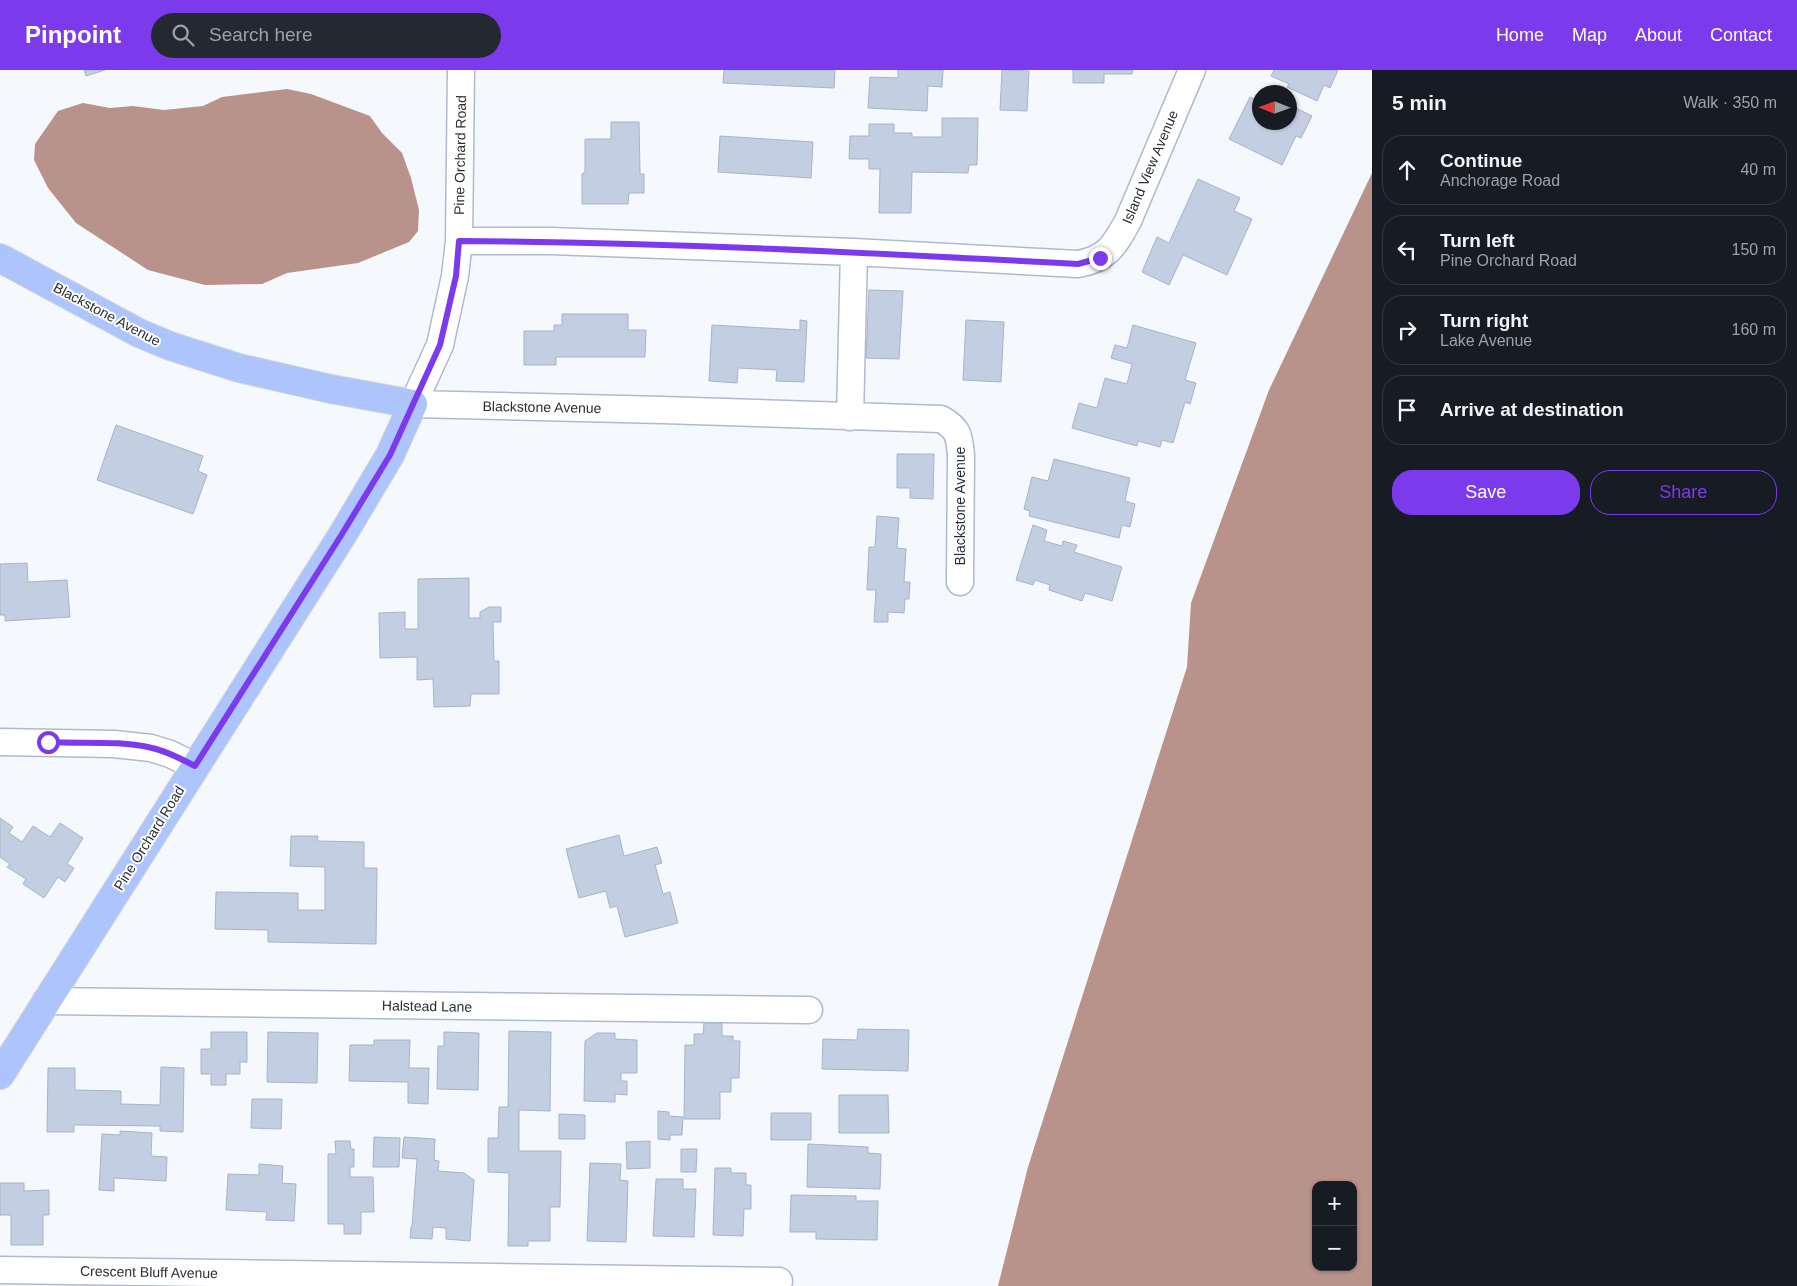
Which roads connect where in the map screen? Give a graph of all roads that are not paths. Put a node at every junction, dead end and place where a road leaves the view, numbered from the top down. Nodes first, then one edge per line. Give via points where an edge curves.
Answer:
1 (461, 70) edge
2 (1192, 70) edge
3 (459, 241) junction
4 (854, 252) junction
5 (0, 258) edge
6 (413, 404) junction
7 (850, 417) junction
8 (960, 582) dead end
9 (0, 742) edge
10 (195, 766) junction
11 (46, 1001) junction
12 (809, 1010) dead end
13 (0, 1075) edge
14 (0, 1270) edge
15 (779, 1281) dead end

1 - 3 street, Pine Orchard Road
2 - 4 street, Island View Avenue via 1128,221 1117,241 1100,258 1078,264
3 - 4 street via 551,241
3 - 6 street, Pine Orchard Road via 456,276 440,345
4 - 7 street
5 - 6 main road, Blackstone Avenue via 170,346 239,368
6 - 7 street, Blackstone Avenue
6 - 10 main road, Pine Orchard Road via 390,455 357,510
7 - 8 street, Blackstone Avenue via 941,419 952,425 959,437 961,455
9 - 10 street via 152,748
10 - 11 main road, Pine Orchard Road
11 - 12 street, Halstead Lane
11 - 13 main road, Pine Orchard Road
14 - 15 street, Crescent Bluff Avenue

